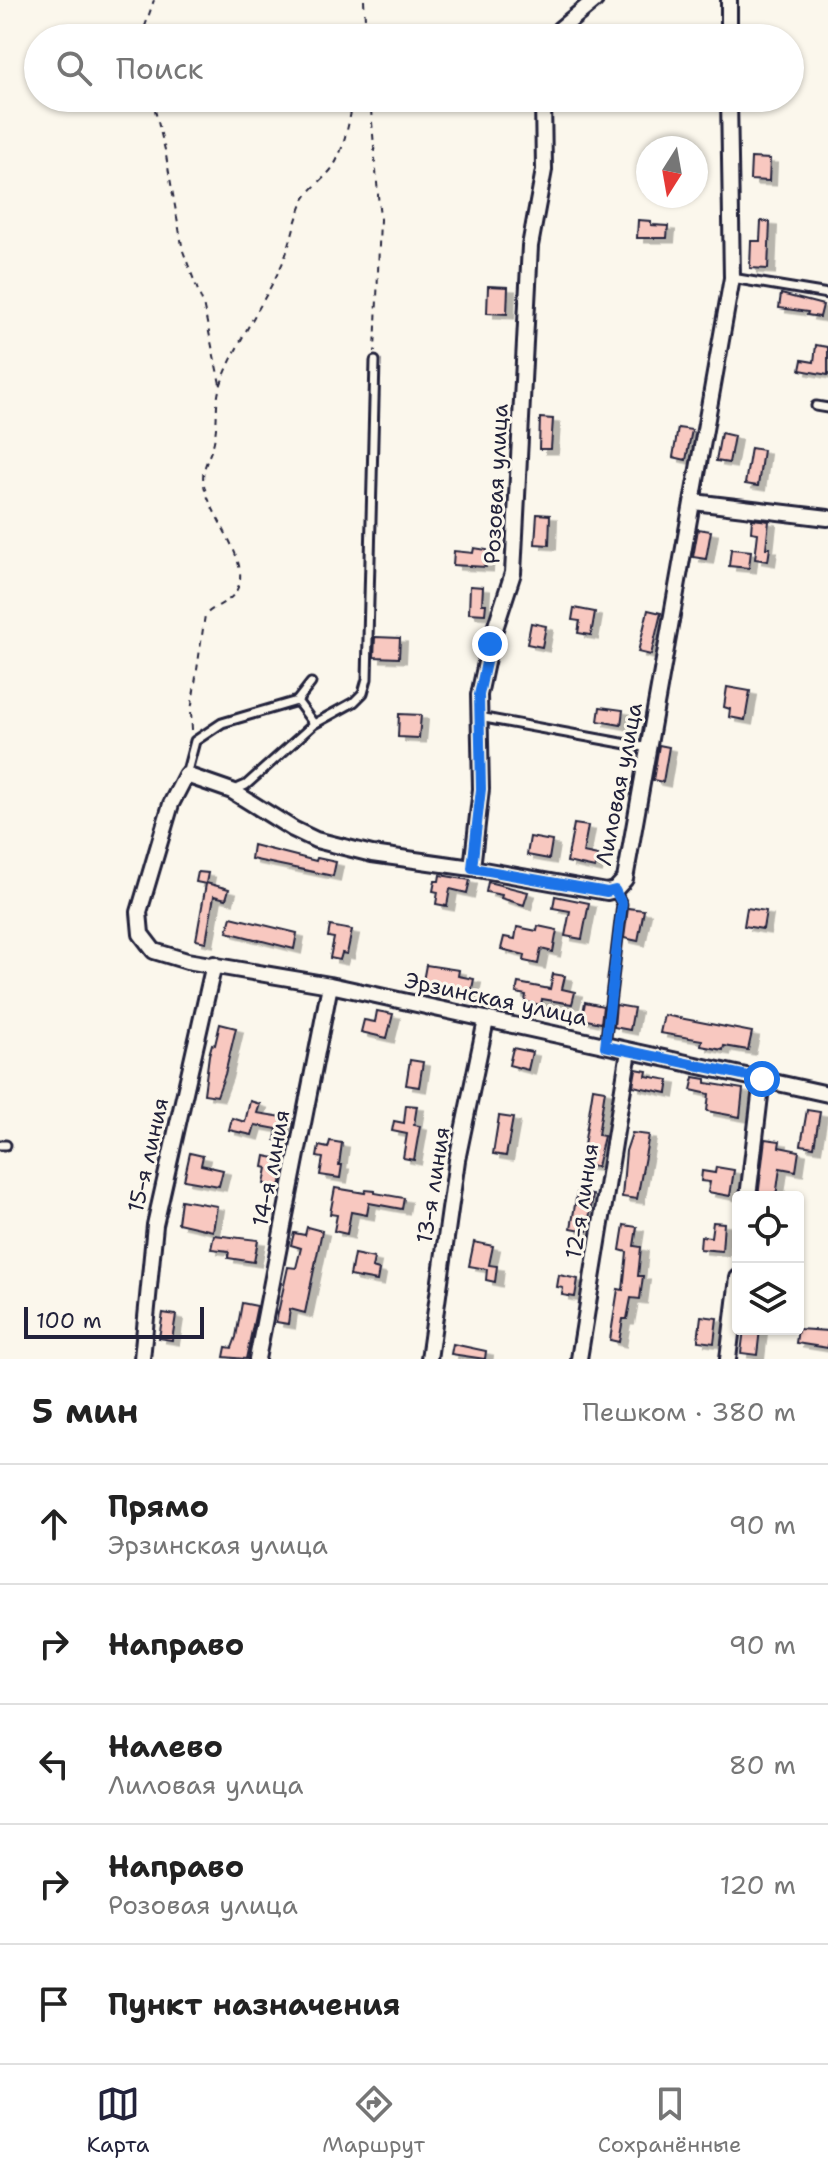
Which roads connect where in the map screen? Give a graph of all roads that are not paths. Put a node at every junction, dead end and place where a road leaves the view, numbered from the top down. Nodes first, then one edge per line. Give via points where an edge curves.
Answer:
1 (595, 0) edge
2 (729, 0) edge
3 (566, 24) edge
4 (729, 24) edge
5 (543, 112) edge
6 (729, 112) edge
7 (732, 278) junction
8 (828, 294) edge
9 (375, 361) road end
10 (816, 406) dead end
11 (828, 408) edge
12 (694, 502) junction
13 (828, 518) edge
14 (311, 683) dead end
15 (297, 701) junction
16 (479, 717) junction
17 (314, 724) junction
18 (649, 748) junction
19 (186, 775) junction
20 (232, 791) junction
21 (472, 868) junction
22 (615, 890) junction
23 (214, 964) junction
24 (330, 985) junction
25 (486, 1020) junction
26 (605, 1046) junction
27 (629, 1051) junction
28 (762, 1079) junction
29 (828, 1094) edge
30 (749, 1191) edge
31 (732, 1327) edge
32 (142, 1359) edge
33 (257, 1359) edge
34 (429, 1359) edge
35 (579, 1359) edge
36 (728, 1359) edge

1 - 3 street
2 - 4 street
5 - 16 street, Розовая улица via 544,170 530,246 513,573 490,644
6 - 7 street, Лиловая улица
7 - 8 lane
7 - 12 street, Лиловая улица
9 - 17 lane via 367,679 354,702
10 - 11 lane
12 - 13 street
12 - 18 street, Лиловая улица
14 - 15 lane
15 - 17 lane
15 - 19 lane via 222,723 195,741
16 - 18 lane
16 - 21 street, Розовая улица via 481,789
17 - 20 lane via 246,785
18 - 22 street, Лиловая улица via 625,879
19 - 20 street, Лиловая улица
19 - 23 street, Эрзинская улица via 171,804 139,912 141,934 154,951
20 - 21 street, Лиловая улица via 316,840
21 - 22 street, Лиловая улица
22 - 26 lane via 622,904
23 - 24 street, Эрзинская улица
23 - 32 street, 15-я линия via 155,1225
24 - 25 street, Эрзинская улица
24 - 33 street, 14-я линия
25 - 26 street, Эрзинская улица
25 - 34 street, 13-я линия via 457,1160
26 - 27 street, Эрзинская улица
27 - 28 street, Эрзинская улица
27 - 35 street, 12-я линия
28 - 29 street, Эрзинская улица
28 - 30 street
31 - 36 street

